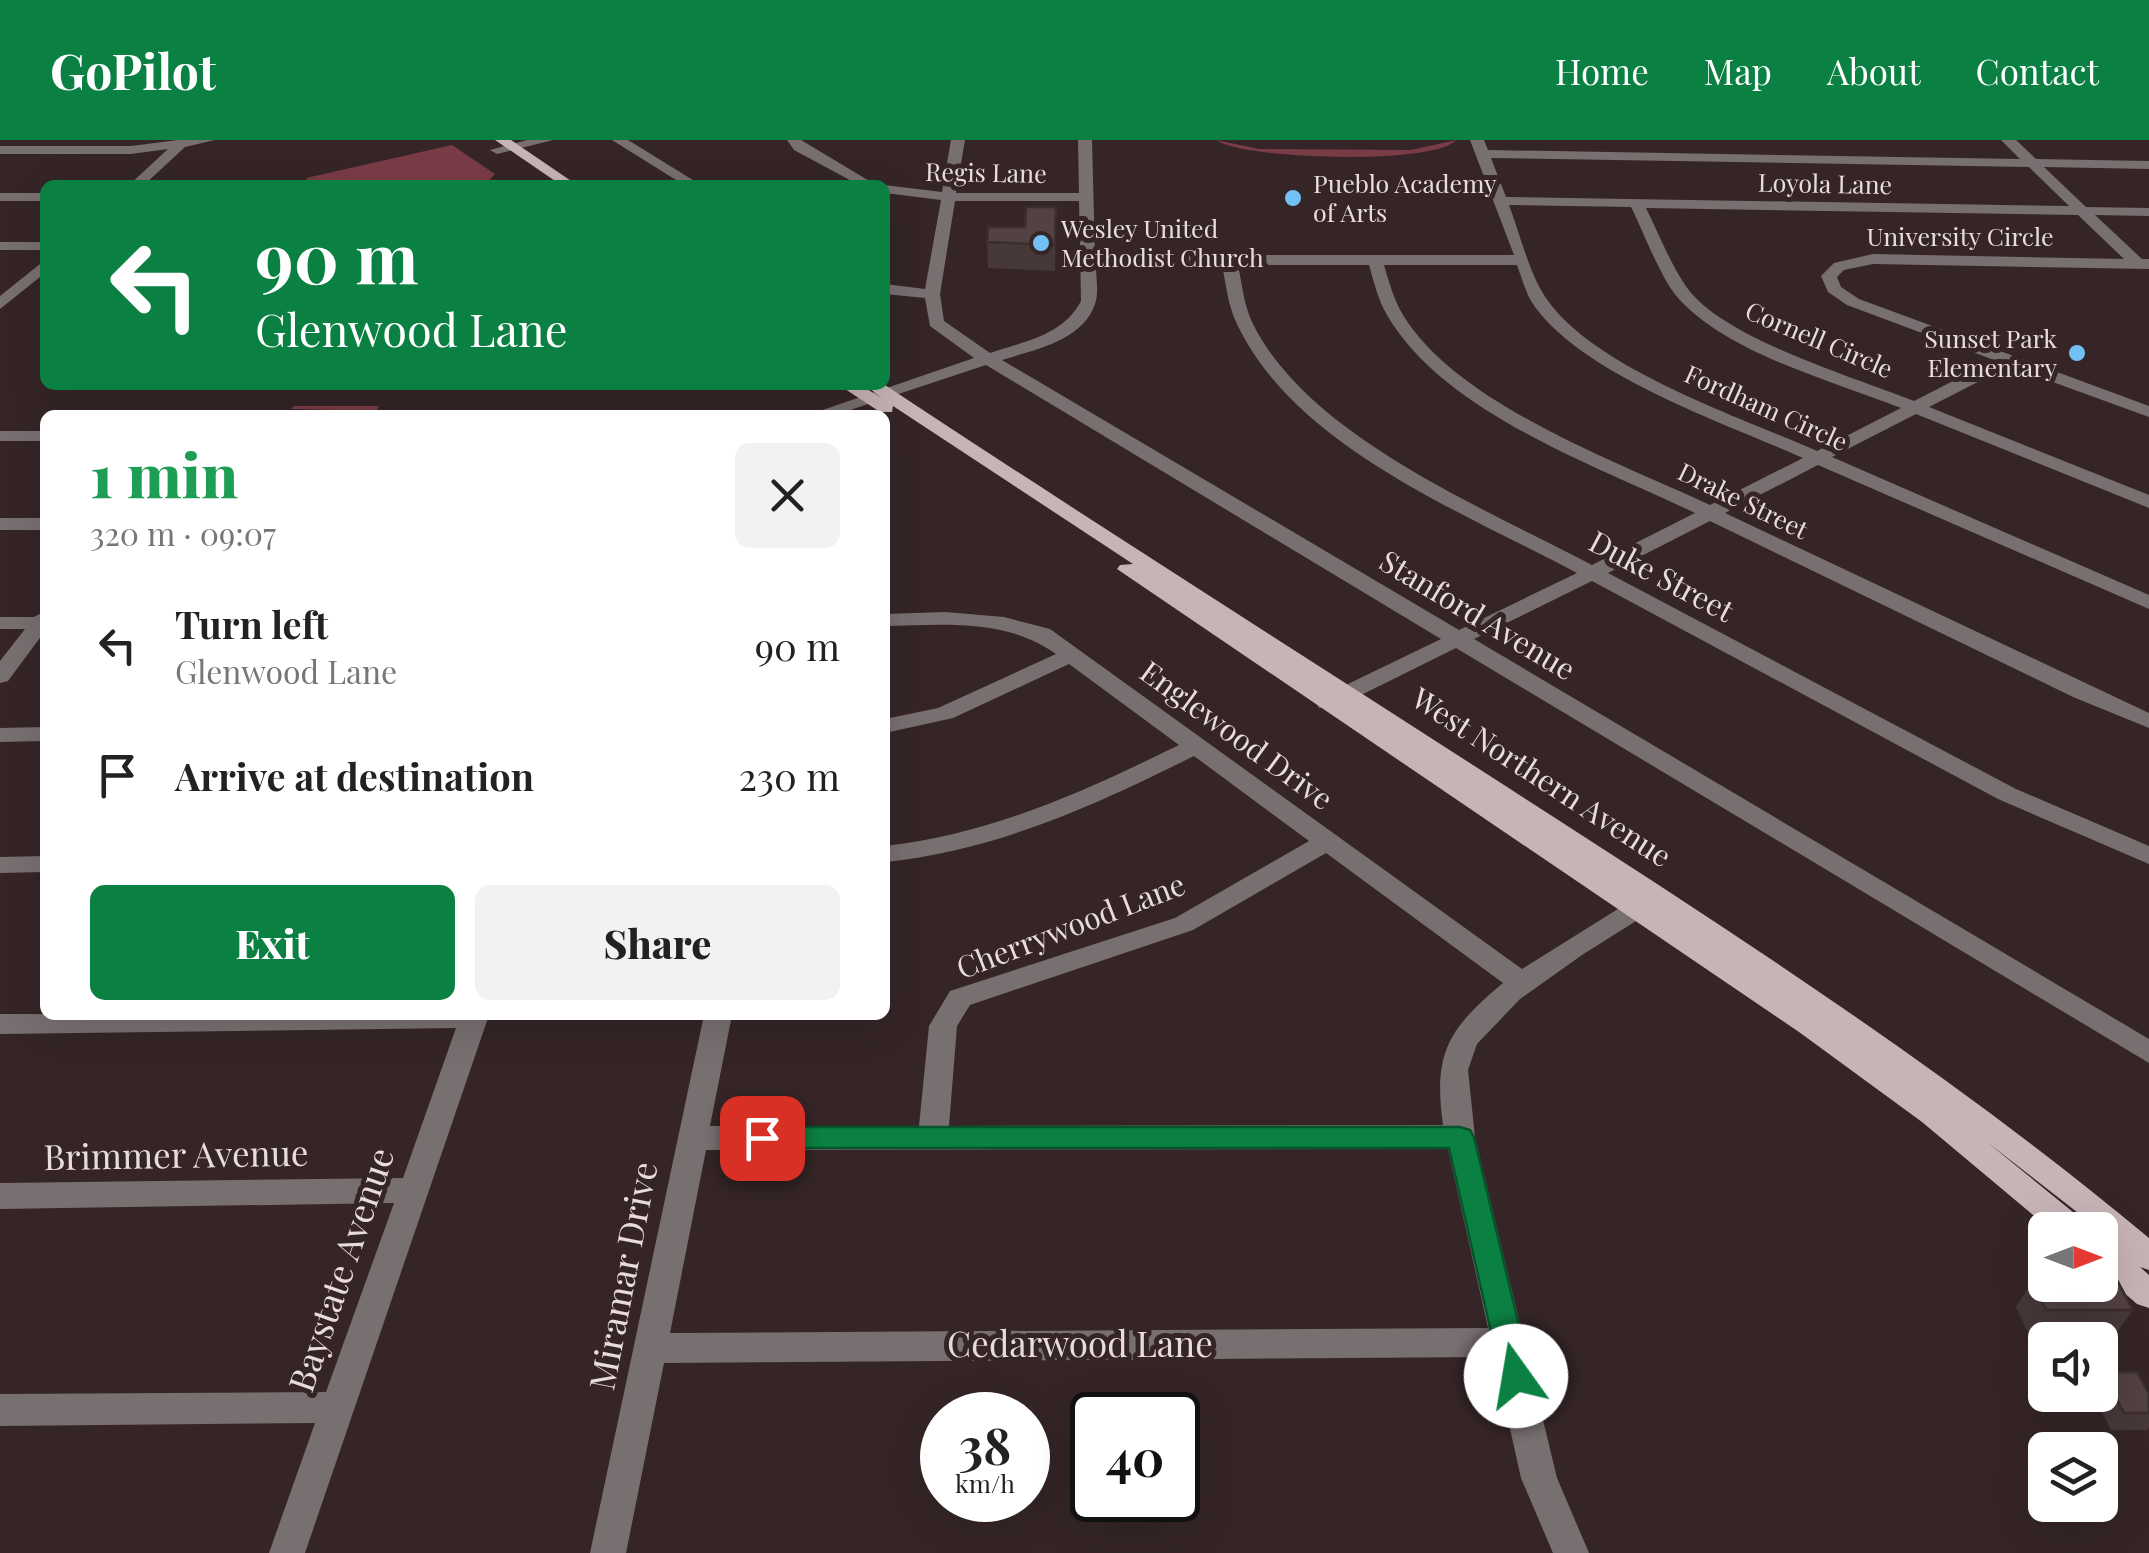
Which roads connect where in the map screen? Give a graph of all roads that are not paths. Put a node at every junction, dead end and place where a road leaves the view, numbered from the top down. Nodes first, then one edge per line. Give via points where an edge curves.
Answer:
1 (208, 140) edge
2 (482, 140) edge
3 (546, 140) edge
4 (618, 140) edge
5 (794, 140) edge
6 (958, 140) edge
7 (1086, 140) edge
8 (2008, 140) edge
9 (180, 145) junction
10 (504, 146) edge
11 (1480, 147) edge
12 (0, 150) edge
13 (2033, 163) junction
14 (2149, 165) edge
15 (142, 180) edge
16 (543, 180) edge
17 (562, 180) edge
18 (686, 180) edge
19 (860, 180) edge
20 (890, 190) edge
21 (0, 197) edge
22 (40, 197) edge
23 (949, 197) junction
24 (1087, 197) junction
25 (1500, 201) junction
26 (1636, 203) junction
27 (2082, 211) junction
28 (2149, 212) edge
29 (0, 246) edge
30 (40, 246) edge
31 (1229, 259) junction
32 (1375, 259) junction
33 (1087, 260) junction
34 (1522, 260) junction
35 (2143, 264) edge
36 (40, 269) edge
37 (890, 289) edge
38 (932, 294) junction
39 (2, 301) edge
40 (988, 359) junction
41 (2008, 360) junction
42 (890, 389) edge
43 (878, 393) edge
44 (1916, 408) junction
45 (831, 410) edge
46 (2149, 412) edge
47 (0, 436) edge
48 (40, 436) edge
49 (1819, 458) junction
50 (2149, 502) edge
51 (1709, 512) junction
52 (0, 524) edge
53 (40, 524) edge
54 (1591, 574) junction
55 (2149, 603) edge
56 (890, 620) edge
57 (40, 621) edge
58 (0, 622) edge
59 (40, 626) edge
60 (1456, 638) junction
61 (1072, 655) junction
62 (0, 676) edge
63 (1337, 698) junction
64 (2149, 721) edge
65 (890, 725) edge
66 (40, 734) edge
67 (0, 735) edge
68 (1195, 746) junction
69 (1326, 842) junction
70 (890, 853) edge
71 (2149, 856) edge
72 (40, 864) edge
73 (0, 865) edge
74 (1647, 902) junction
75 (1522, 983) junction
76 (238, 1020) edge
77 (474, 1020) edge
78 (717, 1020) edge
79 (0, 1024) edge
80 (2149, 1052) edge
81 (933, 1136) junction
82 (1460, 1137) junction
83 (693, 1138) junction
84 (412, 1190) junction
85 (0, 1196) edge
86 (2051, 1212) edge
87 (2149, 1258) edge
88 (2118, 1268) edge
89 (2149, 1294) edge
90 (1508, 1342) junction
91 (651, 1348) junction
92 (336, 1407) junction
93 (0, 1410) edge
94 (288, 1553) edge
95 (608, 1553) edge
96 (1570, 1553) edge

1 - 9 street
2 - 10 main road
3 - 10 street
4 - 18 street
5 - 19 street
6 - 23 street
7 - 24 street
8 - 13 street
9 - 12 street
9 - 15 street
10 - 16 main road
10 - 17 main road
11 - 13 street
11 - 25 street, Fordham Circle
13 - 14 street
13 - 27 street
20 - 23 street, Regis Lane
21 - 22 street
23 - 24 street, Regis Lane
23 - 38 street
24 - 33 street
25 - 26 street, Loyola Lane
25 - 34 street, Fordham Circle
26 - 27 street, Loyola Lane
26 - 44 street, Cornell Circle via 1682,294 1700,310 1749,341
27 - 28 street, Loyola Lane
27 - 35 street
29 - 30 street
31 - 32 street
31 - 33 street
31 - 54 street, Duke Street via 1242,317 1292,388 1383,462
32 - 34 street
32 - 51 street, Drake Street via 1396,317 1466,387 1514,420
33 - 40 street via 1088,302 1081,317 1052,338
34 - 49 street, Fordham Circle via 1549,314 1598,355
35 - 41 street, University Circle via 1873,259 1839,266 1829,276 1834,289 1854,302
36 - 39 street
37 - 38 street
38 - 40 street, Stanford Avenue via 936,324
40 - 42 street
40 - 60 street, Stanford Avenue
41 - 44 street
41 - 46 street, University Circle
43 - 45 street
43 - 63 main road, West Northern Avenue
44 - 49 street
44 - 50 street, Cornell Circle
47 - 48 street
49 - 51 street
49 - 55 street, Fordham Circle
51 - 54 street
51 - 64 street, Drake Street
52 - 53 street
54 - 60 street
54 - 71 street, Duke Street via 2007,794
56 - 61 street, Englewood Drive via 1018,624
57 - 58 street
59 - 62 street
60 - 63 street
60 - 80 street, Stanford Avenue
61 - 65 street via 945,713
61 - 68 street, Englewood Drive
63 - 74 main road, West Northern Avenue
66 - 67 street
68 - 69 street, Englewood Drive
68 - 70 street via 1049,818 982,838
69 - 75 street, Englewood Drive
69 - 81 street, Cherrywood Lane via 1184,924 960,998 943,1026
72 - 73 street
74 - 75 street
74 - 86 main road, West Northern Avenue via 1926,1109
74 - 87 main road, West Northern Avenue via 1942,1091
75 - 82 street via 1488,1010 1456,1058
76 - 79 street
77 - 84 street, Baystate Avenue
78 - 83 street, Miramar Drive
81 - 82 street
81 - 83 street
82 - 90 street
83 - 91 street, Miramar Drive
84 - 85 street, Brimmer Avenue
84 - 92 street, Baystate Avenue
88 - 89 main road
90 - 91 street, Cedarwood Lane
90 - 96 street via 1538,1478
91 - 95 street, Miramar Drive
92 - 93 street
92 - 94 street, Baystate Avenue

